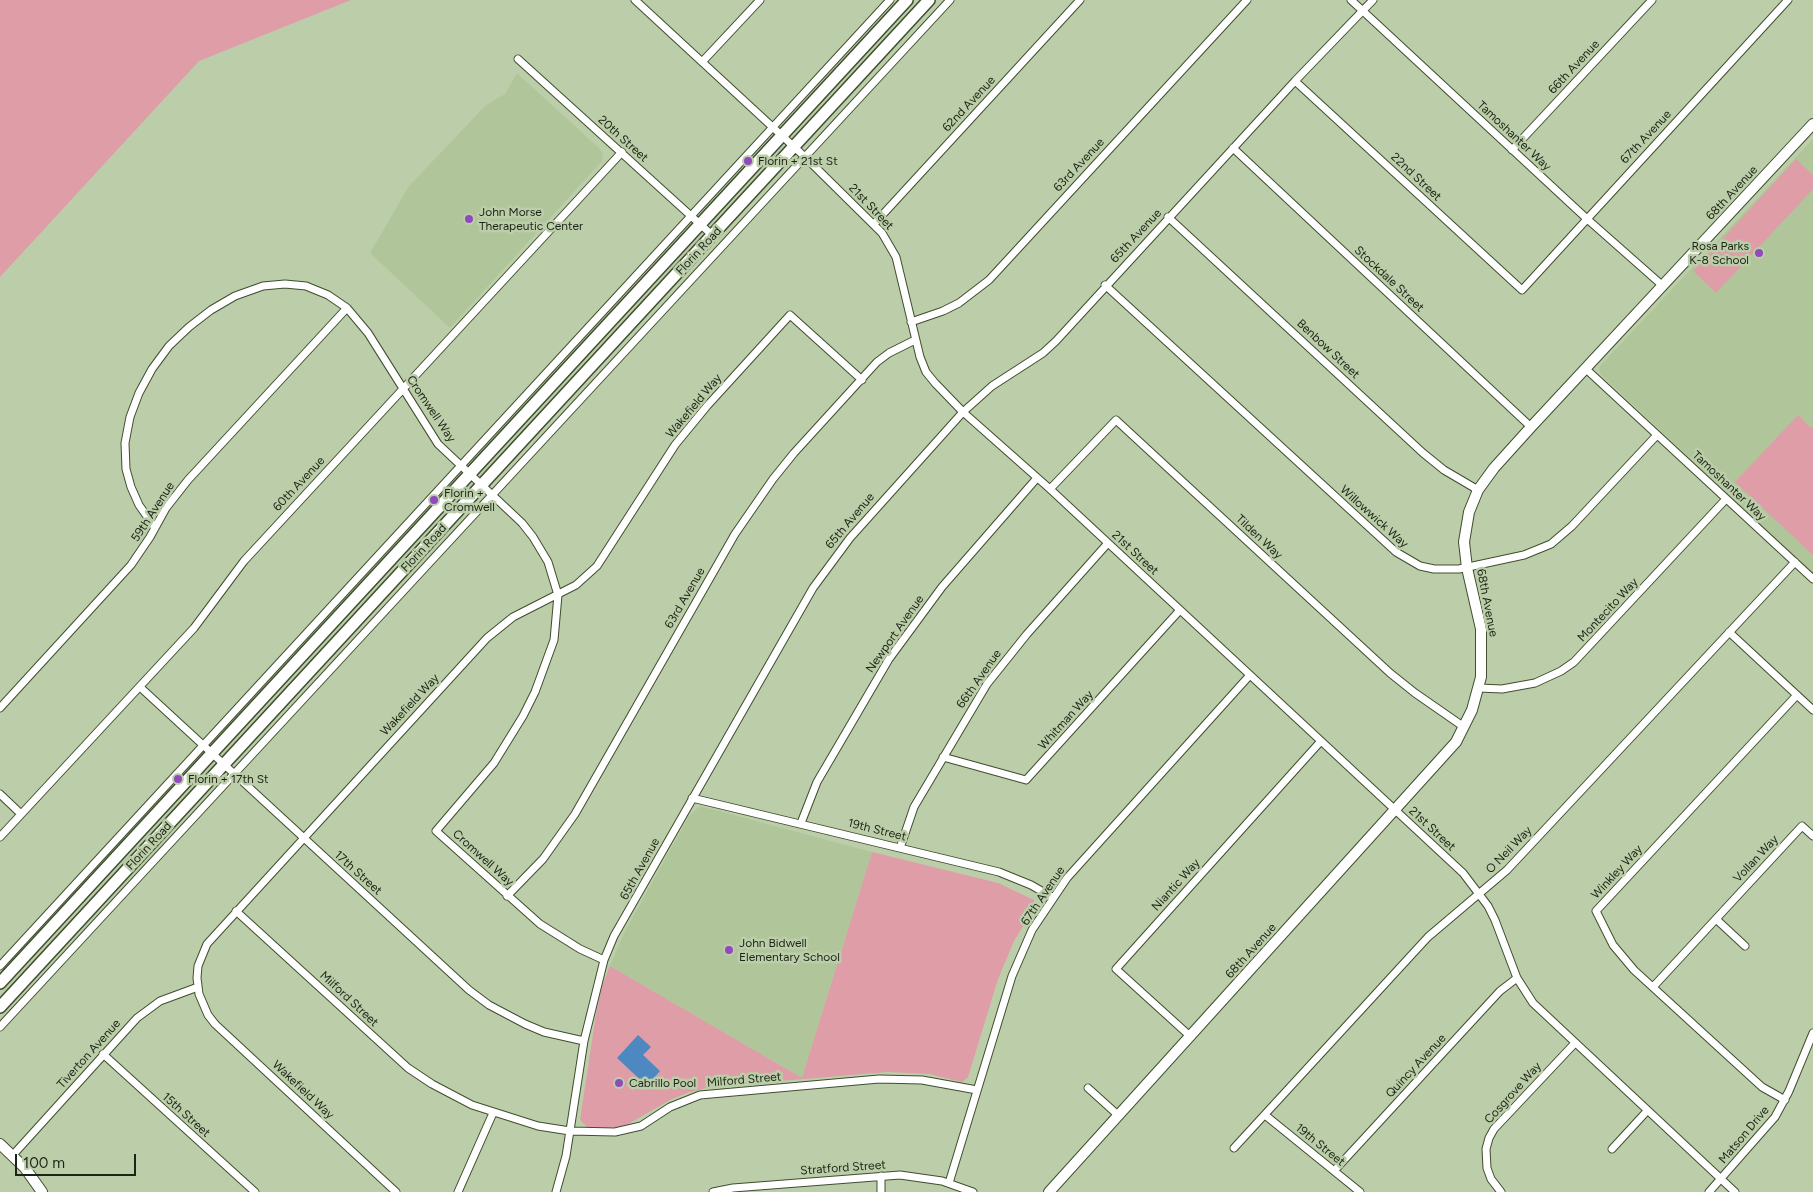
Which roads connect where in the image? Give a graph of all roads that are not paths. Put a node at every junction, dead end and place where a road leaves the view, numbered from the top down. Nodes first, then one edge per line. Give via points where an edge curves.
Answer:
1 (635, 0) edge
2 (760, 0) edge
3 (890, 0) edge
4 (907, 0) edge
5 (929, 0) edge
6 (950, 0) edge
7 (1080, 0) edge
8 (1247, 0) edge
9 (1351, 0) edge
10 (1373, 0) edge
11 (1652, 0) edge
12 (1788, 0) edge
13 (1363, 10) junction
14 (518, 59) dead end
15 (702, 62) junction
16 (1295, 81) junction
17 (1813, 124) edge
18 (773, 127) junction
19 (782, 136) junction
20 (794, 147) junction
21 (1233, 148) junction
22 (1512, 150) junction
23 (622, 152) junction
24 (805, 157) junction
25 (1168, 217) junction
26 (1586, 218) junction
27 (695, 220) junction
28 (874, 224) junction
29 (712, 235) junction
30 (1105, 286) junction
31 (1663, 286) junction
32 (1522, 290) joint
33 (346, 308) junction
34 (912, 322) junction
35 (915, 340) junction
36 (1586, 369) junction
37 (862, 380) junction
38 (403, 388) junction
39 (963, 412) junction
40 (1531, 427) junction
41 (1657, 435) junction
42 (465, 470) junction
43 (1037, 478) junction
44 (482, 486) junction
45 (1050, 489) junction
46 (1478, 490) junction
47 (492, 496) junction
48 (1726, 498) junction
49 (155, 528) junction
50 (1108, 543) junction
51 (1795, 562) junction
52 (1467, 568) junction
53 (1813, 579) edge
54 (558, 595) junction
55 (1180, 610) junction
56 (1729, 632) junction
57 (1250, 675) junction
58 (140, 686) junction
59 (1479, 688) junction
60 (1797, 695) junction
61 (0, 708) edge
62 (1813, 710) edge
63 (1464, 727) junction
64 (1321, 741) junction
65 (207, 748) junction
66 (943, 757) junction
67 (224, 764) junction
68 (235, 774) junction
69 (0, 794) edge
70 (692, 798) junction
71 (1394, 809) junction
72 (21, 814) junction
73 (801, 823) junction
74 (1813, 836) edge
75 (0, 837) edge
76 (303, 838) junction
77 (900, 848) junction
78 (1479, 894) junction
79 (507, 896) junction
80 (1052, 897) junction
81 (236, 911) junction
82 (1716, 919) junction
83 (1745, 946) dead end
84 (604, 960) junction
85 (0, 966) edge
86 (1517, 978) junction
87 (0, 983) edge
88 (198, 987) junction
89 (1653, 987) junction
90 (0, 1007) edge
91 (0, 1027) edge
92 (1813, 1033) edge
93 (1191, 1037) junction
94 (584, 1041) junction
95 (1575, 1043) junction
96 (103, 1054) junction
97 (1088, 1088) dead end
98 (977, 1090) junction
99 (1785, 1100) junction
100 (1647, 1111) junction
101 (492, 1113) junction
102 (1265, 1115) junction
103 (1119, 1116) junction
104 (570, 1131) junction
105 (0, 1144) edge
106 (1234, 1148) dead end
107 (1612, 1149) dead end
108 (12, 1156) junction
109 (1334, 1171) junction
110 (881, 1176) junction
111 (1721, 1179) junction
112 (949, 1183) junction
113 (733, 1190) edge
114 (42, 1192) edge
115 (255, 1192) edge
116 (396, 1192) edge
117 (458, 1192) edge
118 (556, 1192) edge
119 (714, 1192) edge
120 (881, 1192) edge
121 (973, 1192) edge
122 (1051, 1192) edge
123 (1360, 1192) edge
124 (1501, 1192) edge
125 (1709, 1192) edge
126 (1735, 1192) edge

1 - 15 street, 21st Street
2 - 15 street
3 - 18 street, Florin Road
4 - 19 main road, Florin Road
5 - 20 main road, Florin Road
6 - 24 street, Florin Road
7 - 28 street, 62nd Avenue
8 - 34 street, 63rd Avenue via 988,280 959,302
9 - 13 street, Tamoshanter Way
10 - 13 street, 65th Avenue
11 - 22 street, 66th Avenue
12 - 26 street, 67th Avenue
13 - 16 street, 65th Avenue
13 - 22 street, Tamoshanter Way
14 - 23 street, 20th Street
15 - 18 street, 21st Street
16 - 21 street, 65th Avenue
16 - 32 street, 22nd Street
17 - 31 street, 68th Avenue
18 - 19 street, 21st Street
18 - 27 street, Florin Road
19 - 20 street, 21st Street
19 - 27 main road, Florin Road
20 - 24 street, 21st Street
20 - 29 main road, Florin Road
21 - 25 street, 65th Avenue
21 - 40 street, Stockdale Street
22 - 26 street, Tamoshanter Way
23 - 27 street, 20th Street
23 - 38 street, 60th Avenue
24 - 28 street, 21st Street
24 - 47 street, Florin Road
25 - 30 street, 65th Avenue
25 - 46 street, Benbow Street via 1423,453
26 - 31 street, Tamoshanter Way
26 - 32 street, 67th Avenue
27 - 29 street, 20th Street
27 - 42 main road, Florin Road
28 - 34 street, 21st Street via 896,257
29 - 44 main road, Florin Road
30 - 39 street, 65th Avenue via 1043,353 992,386
30 - 52 street, Willowwick Way via 1396,552 1420,566
31 - 36 street, 68th Avenue
33 - 38 street, Cromwell Way via 368,333
33 - 49 street, 59th Avenue via 183,486
33 - 49 street, Cromwell Way via 328,295 306,286 263,286 235,296 211,310 169,346 139,393 125,443 126,469 131,487 141,510
34 - 35 street, 21st Street
35 - 37 street, 63rd Avenue via 889,353
35 - 39 street, 21st Street via 926,372
36 - 40 street, 68th Avenue
36 - 41 street, Tamoshanter Way
37 - 54 street, Wakefield Way via 790,315 675,445 597,566 576,585
37 - 79 street, 63rd Avenue via 794,453 753,506 575,814 543,859
38 - 42 street, Cromwell Way via 438,444
38 - 58 street, 60th Avenue via 244,561 194,628
39 - 43 street, 21st Street
39 - 70 street, 65th Avenue via 830,562 793,620
40 - 46 street, 68th Avenue
41 - 48 street, Tamoshanter Way
41 - 52 street, Willowwick Way via 1572,526 1551,544 1524,556
42 - 44 street, Cromwell Way
42 - 65 main road, Florin Road
43 - 45 street, 21st Street
43 - 73 street, Newport Avenue via 942,587 889,659 817,782
44 - 47 street, Cromwell Way
44 - 67 main road, Florin Road
45 - 50 street, 21st Street
45 - 63 street, Tilden Way via 1116,420 1390,673
46 - 52 street, 68th Avenue via 1465,527
47 - 54 street, Cromwell Way via 533,537 548,562
47 - 68 street, Florin Road
48 - 51 street, Tamoshanter Way
48 - 59 street, Montecito Way via 1574,662 1534,684 1502,689
49 - 61 street, 59th Avenue via 131,565
50 - 55 street, 21st Street
50 - 66 street, 66th Avenue via 1010,655 972,707
51 - 53 street, Tamoshanter Way
51 - 56 street, O Neil Way
52 - 59 street, 68th Avenue via 1482,644
54 - 76 street, Wakefield Way via 513,617 487,638
54 - 79 street, Cromwell Way via 554,640 523,716 494,763 436,831
55 - 57 street, 21st Street
55 - 66 street, Whitman Way via 1026,780
56 - 60 street
56 - 78 street, O Neil Way via 1507,870
57 - 64 street, 21st Street
57 - 80 street, 67th Avenue
58 - 65 street, 17th Street
58 - 72 street, 60th Avenue
59 - 63 street, 68th Avenue
60 - 62 street
60 - 89 street, Winkley Way via 1596,911 1613,945
63 - 71 street, 68th Avenue via 1445,757
64 - 71 street, 21st Street
64 - 93 street, Niantic Way via 1116,969
65 - 67 street, 17th Street
65 - 85 street, Florin Road
65 - 87 main road, Florin Road
66 - 77 street, 66th Avenue via 914,808
67 - 68 street, 17th Street
67 - 90 main road, Florin Road
68 - 76 street, 17th Street
68 - 91 street, Florin Road
69 - 72 street
70 - 73 street, 19th Street
70 - 84 street, 65th Avenue via 614,936
71 - 78 street, 21st Street via 1463,873
71 - 93 street, 68th Avenue
72 - 75 street, 60th Avenue
73 - 77 street, 19th Street
74 - 82 street, Vollan Way via 1802,826
76 - 81 street, Wakefield Way
76 - 94 street, 17th Street via 489,1005 538,1029
77 - 80 street, 19th Street via 999,872
78 - 86 street, 21st Street via 1495,920
78 - 102 street, O Neil Way via 1428,937
79 - 84 street, Cromwell Way via 540,924
80 - 98 street, 67th Avenue via 1032,930 1012,976
81 - 88 street, Wakefield Way via 206,944 198,966
81 - 101 street, Milford Street via 408,1068 452,1095
82 - 83 street
82 - 89 street, Vollan Way
84 - 94 street, 65th Avenue
86 - 95 street, 21st Street via 1534,1003
86 - 109 street, Quincy Avenue via 1500,991
88 - 96 street, Tiverton Avenue via 148,1009
88 - 116 street, Wakefield Way via 203,1005 215,1024
89 - 99 street, Winkley Way via 1762,1087
92 - 99 street, Matson Drive
93 - 103 street, 68th Avenue
94 - 104 street, 65th Avenue
95 - 100 street, 21st Street
95 - 124 street, Cosgrove Way via 1489,1138 1487,1168
96 - 108 street, Tiverton Avenue
96 - 115 street, 15th Street
97 - 103 street
98 - 104 street, Milford Street via 922,1080 879,1079 714,1093 685,1100 641,1126 628,1130 600,1133
98 - 112 street, 67th Avenue
99 - 111 street, Matson Drive via 1765,1131
100 - 107 street
100 - 111 street, 21st Street
101 - 104 street, Milford Street
101 - 117 street
102 - 106 street, O Neil Way
102 - 109 street, 19th Street
103 - 122 street, 68th Avenue
104 - 118 street, 65th Avenue
105 - 108 street
108 - 114 street
109 - 123 street, 19th Street
110 - 112 street, Stratford Street via 923,1177
110 - 113 street, Stratford Street
110 - 120 street
111 - 125 street, Matson Drive
111 - 126 street, 21st Street
112 - 121 street, Stratford Street
113 - 119 street, Stratford Street

